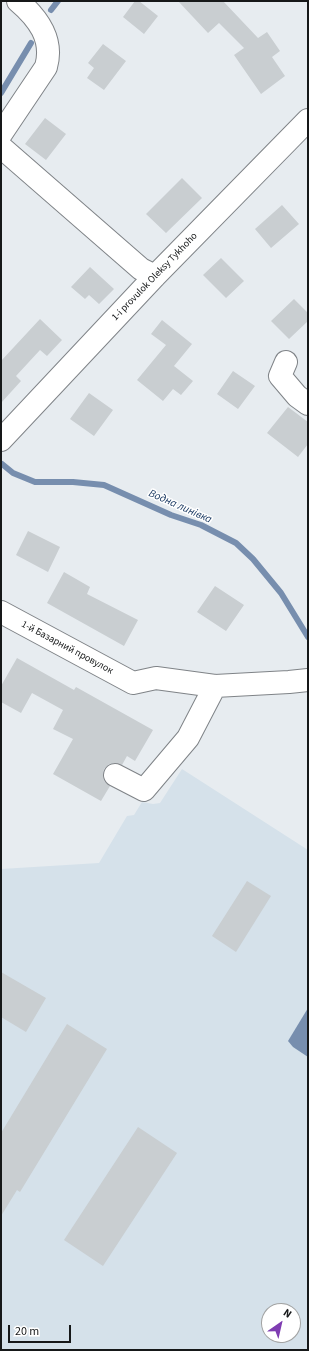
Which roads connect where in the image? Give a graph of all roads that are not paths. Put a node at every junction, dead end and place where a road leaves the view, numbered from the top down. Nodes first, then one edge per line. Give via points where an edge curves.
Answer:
1 (18, 1) edge
2 (308, 120) edge
3 (1, 134) edge
4 (1, 147) edge
5 (155, 276) junction
6 (286, 362) dead end
7 (308, 404) edge
8 (2, 439) edge
9 (1, 612) edge
10 (308, 680) edge
11 (215, 686) junction
12 (115, 775) dead end

1 - 3 street via 41,25 46,36 49,57 46,67
2 - 5 street, 1-i provulok Oleksy Tykhoho
4 - 5 street via 141,269
5 - 8 street, 1-i provulok Oleksy Tykhoho
6 - 7 street via 280,376 297,396
9 - 11 street, 1-й Базарний провулок via 134,683 156,678
10 - 11 street
11 - 12 street via 188,738 144,790

